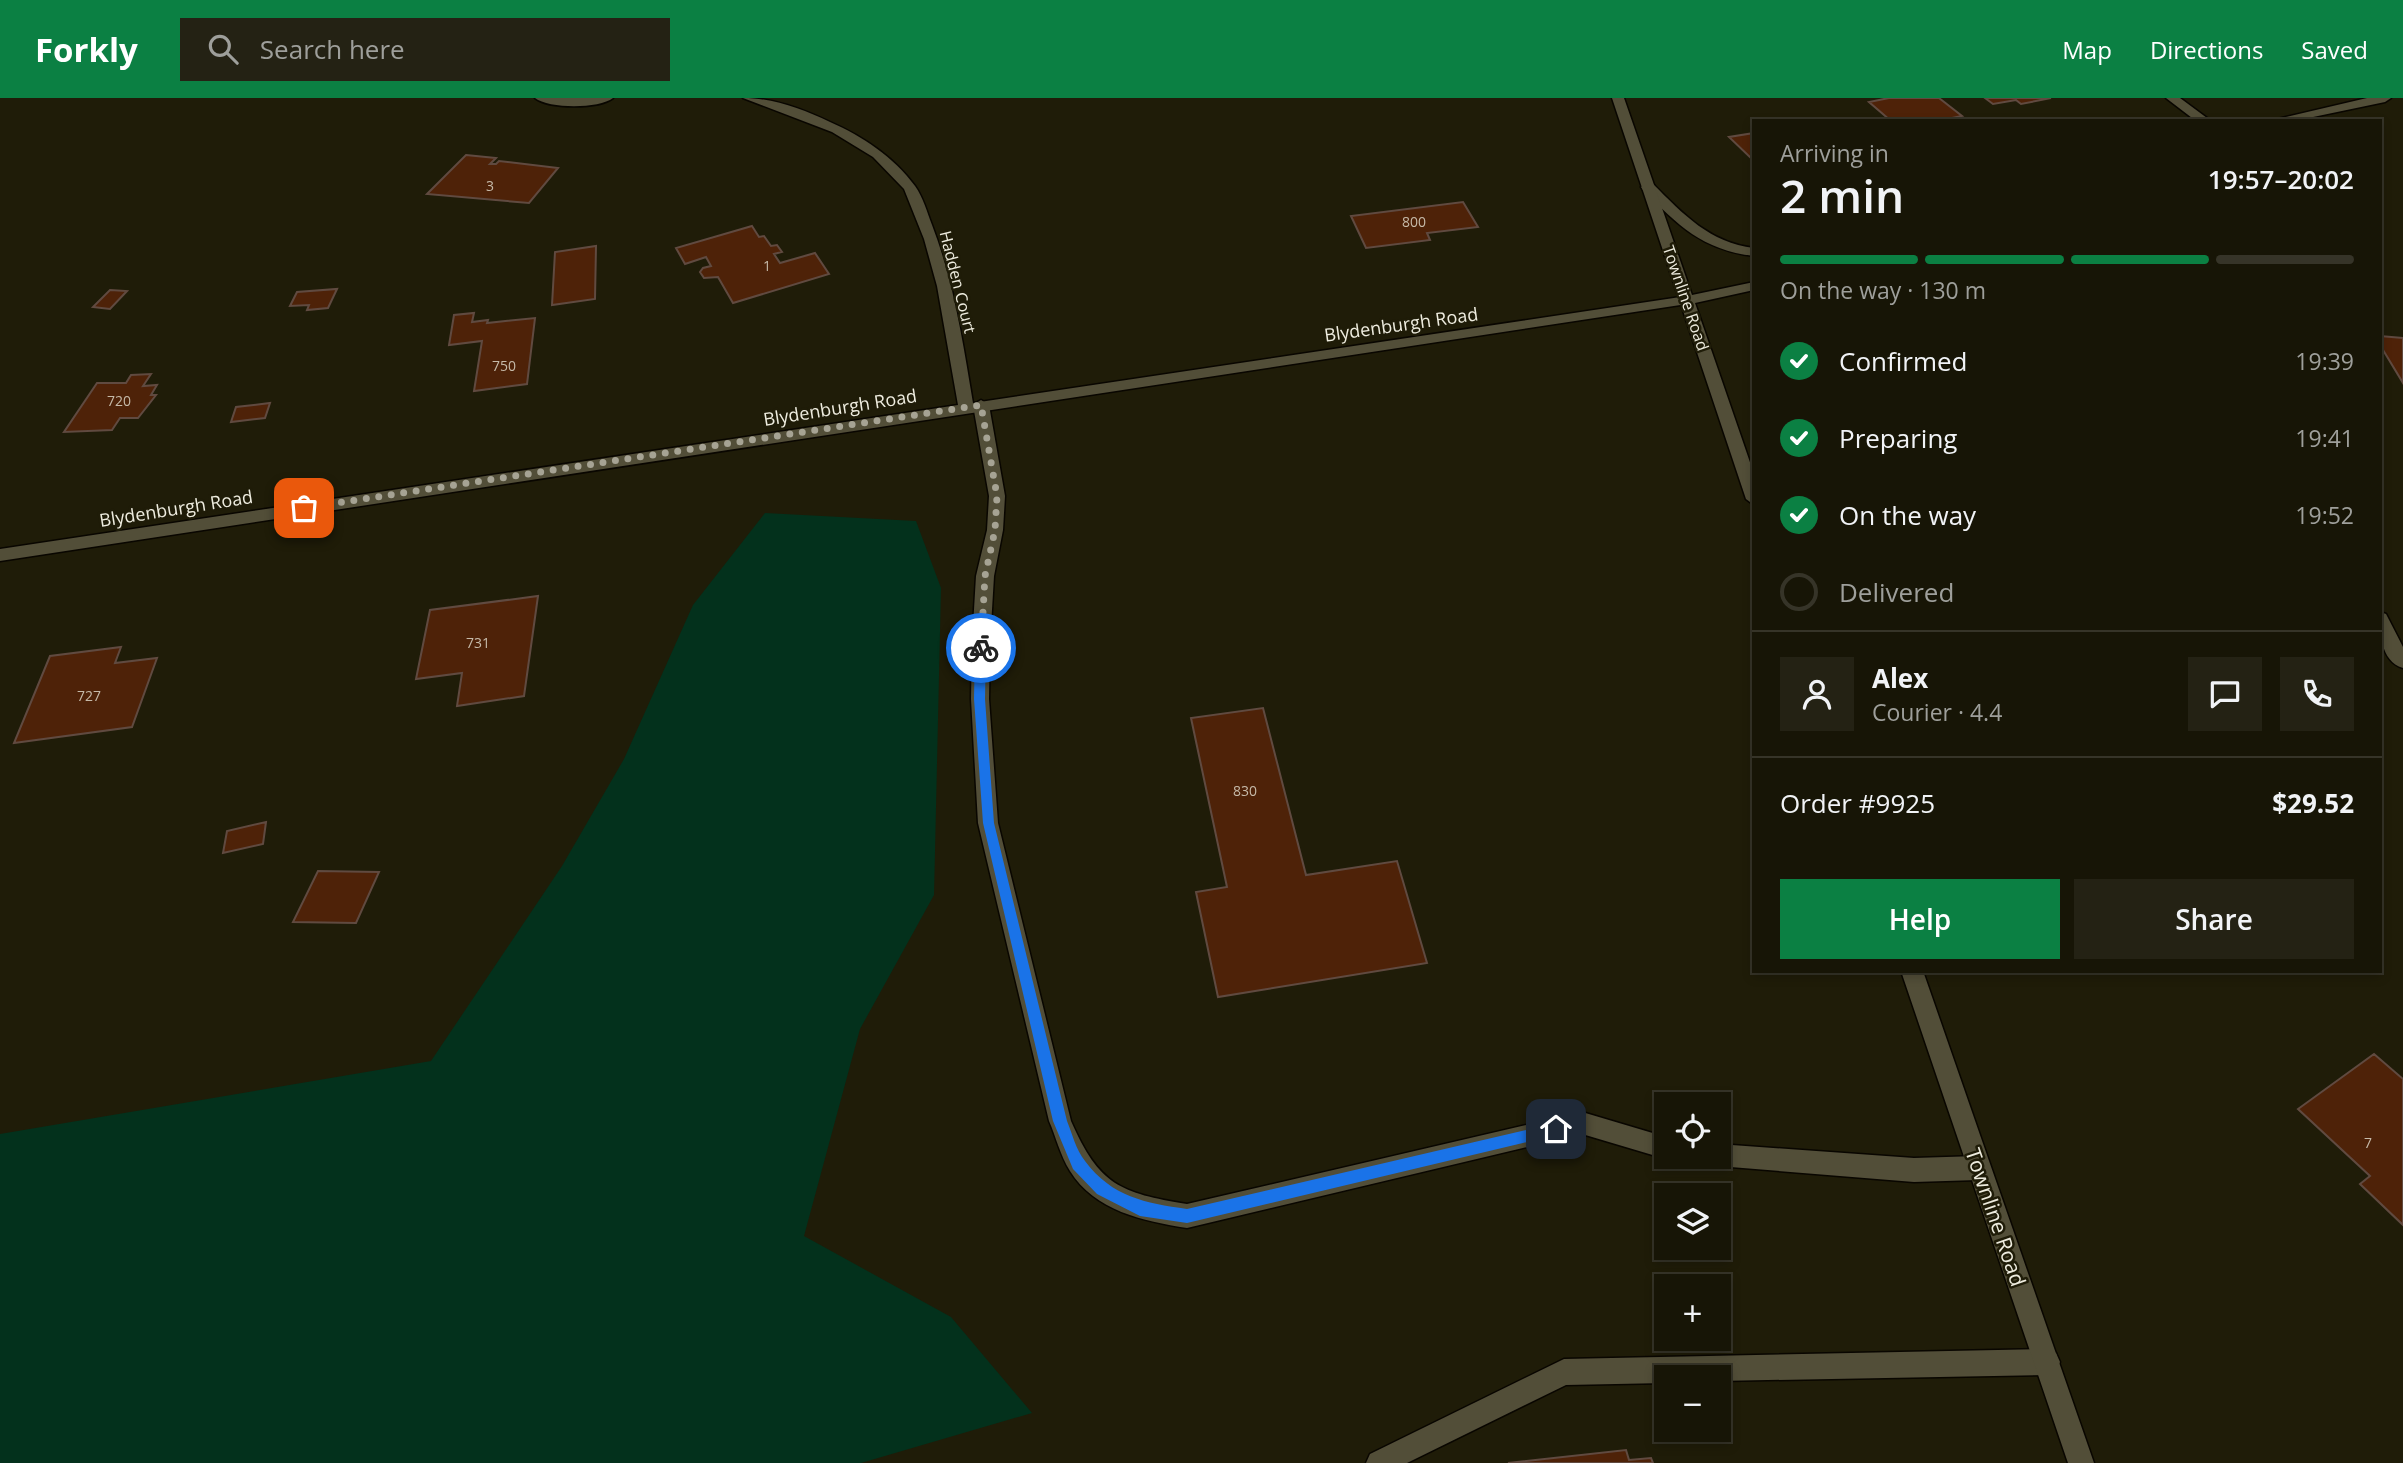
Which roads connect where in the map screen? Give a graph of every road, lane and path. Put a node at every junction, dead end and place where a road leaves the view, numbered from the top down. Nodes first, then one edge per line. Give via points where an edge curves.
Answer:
1 (541, 98) edge
2 (607, 98) edge
3 (749, 98) edge
4 (1618, 98) edge
5 (2172, 98) edge
6 (2385, 98) edge
7 (2202, 119) edge
8 (2284, 119) edge
9 (1648, 187) junction
10 (1752, 252) edge
11 (1752, 286) edge
12 (1687, 300) junction
13 (974, 406) junction
14 (1752, 493) edge
15 (0, 555) edge
16 (2382, 625) edge
17 (2403, 661) edge
18 (1913, 973) edge
19 (1654, 1144) edge
20 (1731, 1156) edge
21 (1978, 1168) junction
22 (2047, 1362) junction
23 (1379, 1463) edge
24 (2081, 1463) edge

1 - 2 street via 577,103
3 - 13 street, Hadden Court via 822,122 870,149 910,188 932,242
4 - 9 street, Townline Road
5 - 7 street
6 - 8 street
9 - 10 street via 1698,236
9 - 12 street, Townline Road
11 - 12 street
12 - 13 street, Blydenburgh Road
12 - 14 street, Townline Road
13 - 15 street, Blydenburgh Road
13 - 19 street, Hadden Court via 997,496 985,576 979,699 988,823 1060,1121 1078,1164 1102,1189 1140,1209 1187,1216 1582,1123
16 - 17 street
18 - 21 street, Townline Road
20 - 21 street via 1914,1170
21 - 22 street, Townline Road
22 - 23 street via 1564,1372
22 - 24 street, Townline Road

